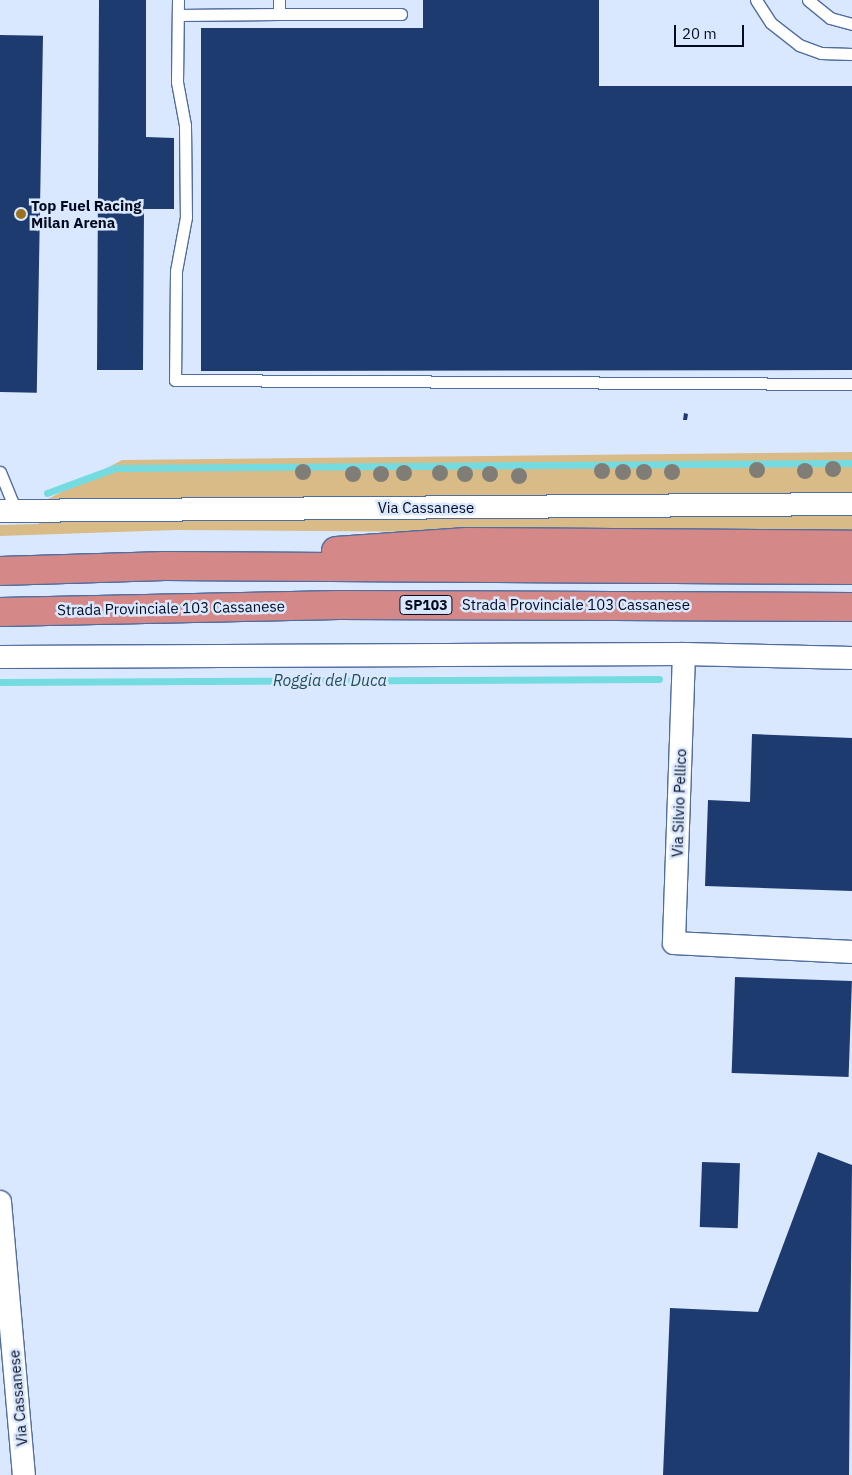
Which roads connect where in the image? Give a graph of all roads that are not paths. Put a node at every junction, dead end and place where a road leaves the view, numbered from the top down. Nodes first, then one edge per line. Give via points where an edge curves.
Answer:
1 (178, 0) edge
2 (279, 0) edge
3 (756, 0) edge
4 (808, 0) edge
5 (279, 14) junction
6 (400, 14) dead end
7 (178, 15) junction
8 (852, 24) edge
9 (852, 54) edge
10 (852, 384) edge
11 (0, 472) edge
12 (852, 504) edge
13 (8, 511) edge
14 (852, 546) edge
15 (165, 566) junction
16 (852, 570) edge
17 (0, 571) edge
18 (776, 606) junction
19 (852, 607) edge
20 (0, 612) edge
21 (852, 612) edge
22 (684, 654) junction
23 (0, 657) edge
24 (852, 658) edge
25 (852, 952) edge
26 (0, 1202) edge
27 (24, 1475) edge

1 - 7 lane
2 - 5 lane
3 - 9 lane via 775,27 799,45 821,53
4 - 8 lane via 835,21
5 - 6 lane
5 - 7 lane
7 - 10 lane via 177,82 186,125 186,217 176,270 175,380
11 - 13 lane
12 - 13 street, Via Cassanese
14 - 15 highway via 467,542
15 - 16 highway
15 - 17 highway
18 - 19 highway, Strada Provinciale 103 Cassanese / SP103
18 - 20 highway, Strada Provinciale 103 Cassanese / SP103 via 339,605
18 - 21 highway, SP103
22 - 23 street
22 - 24 street
22 - 25 street, Via Silvio Pellico via 674,943
26 - 27 street, Via Cassanese

